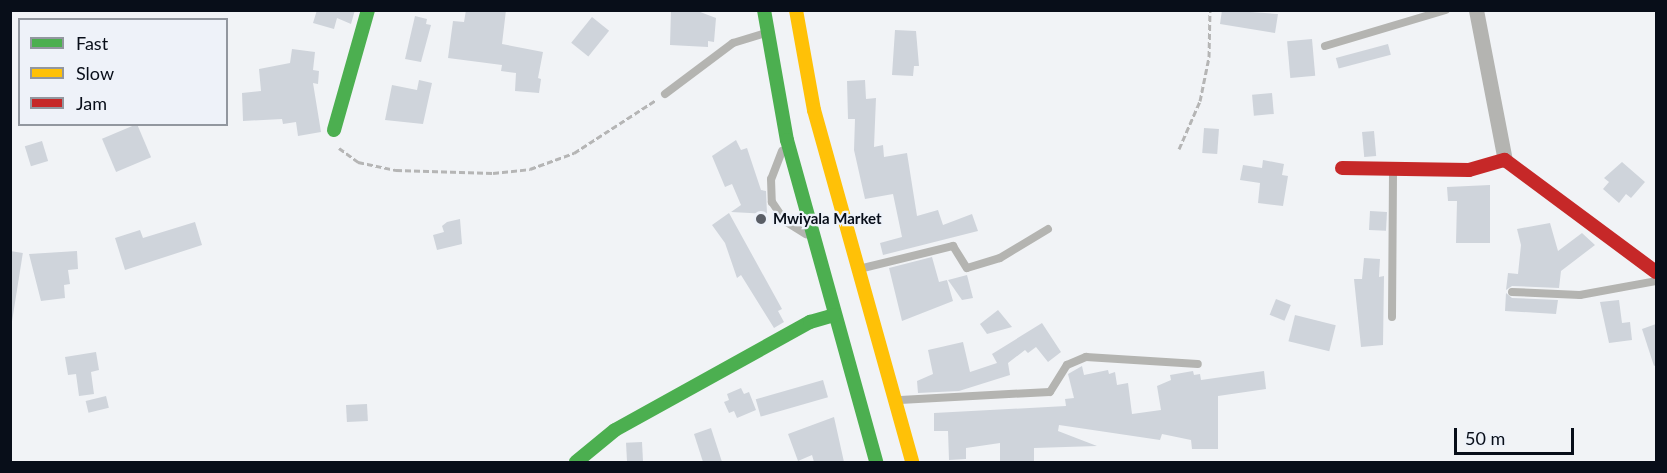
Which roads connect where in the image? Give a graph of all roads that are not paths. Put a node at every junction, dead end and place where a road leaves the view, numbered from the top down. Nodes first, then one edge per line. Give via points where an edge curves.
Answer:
1 (368, 10) edge
2 (764, 10) edge
3 (796, 10) edge
4 (1446, 10) edge
5 (1476, 10) edge
6 (767, 33) junction
7 (1325, 46) dead end
8 (665, 94) road end
9 (334, 130) road end
10 (787, 140) junction
11 (1505, 160) junction
12 (1342, 168) dead end
13 (1393, 168) junction
14 (1048, 229) dead end
15 (813, 238) junction
16 (856, 270) junction
17 (1656, 272) edge
18 (1656, 281) edge
19 (1512, 292) dead end
20 (834, 315) junction
21 (1392, 316) dead end
22 (1198, 364) dead end
23 (893, 401) junction
24 (576, 462) edge
25 (876, 462) edge
26 (912, 462) edge

1 - 9 main road
2 - 6 main road
3 - 16 main road via 814,110
4 - 7 lane
5 - 11 street
6 - 8 lane via 733,43
6 - 10 main road
10 - 15 main road
10 - 15 lane via 771,179 772,202 785,221
11 - 13 main road via 1469,170
11 - 17 main road
12 - 13 main road
13 - 21 lane
14 - 16 lane via 1000,258 967,268 953,246
15 - 20 main road
16 - 23 main road
18 - 19 lane via 1580,295
20 - 24 main road via 810,322 615,430
20 - 25 main road
22 - 23 lane via 1086,357 1066,365 1050,392
23 - 26 main road

